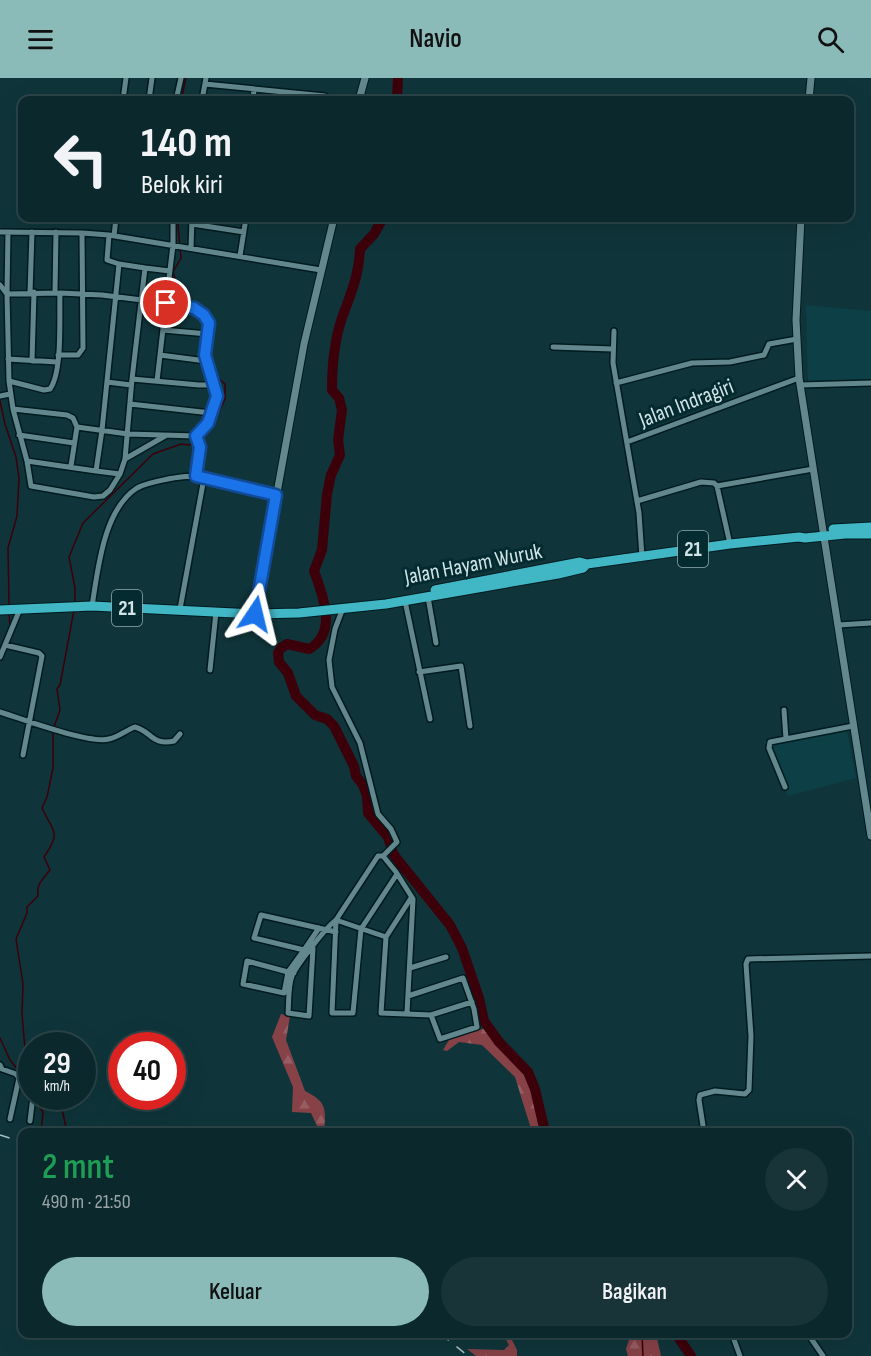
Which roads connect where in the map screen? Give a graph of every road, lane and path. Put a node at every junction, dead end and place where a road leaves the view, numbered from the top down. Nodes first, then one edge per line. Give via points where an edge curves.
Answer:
1 (126, 78) edge
2 (152, 78) edge
3 (181, 78) edge
4 (365, 78) edge
5 (811, 78) edge
6 (206, 81) edge
7 (254, 88) junction
8 (124, 96) edge
9 (150, 96) edge
10 (177, 96) edge
11 (203, 96) edge
12 (253, 96) edge
13 (325, 96) edge
14 (360, 96) edge
15 (809, 96) edge
16 (115, 222) edge
17 (173, 222) edge
18 (192, 222) edge
19 (197, 222) edge
20 (245, 222) edge
21 (333, 222) edge
22 (801, 222) edge
23 (0, 232) edge
24 (8, 232) junction
25 (32, 232) junction
26 (56, 232) junction
27 (82, 232) junction
28 (244, 232) junction
29 (112, 235) junction
30 (174, 245) junction
31 (190, 248) junction
32 (240, 256) junction
33 (119, 264) junction
34 (145, 268) junction
35 (321, 270) junction
36 (170, 271) junction
37 (0, 285) edge
38 (32, 293) junction
39 (57, 293) junction
40 (82, 293) junction
41 (7, 294) junction
42 (115, 296) junction
43 (141, 300) junction
44 (166, 303) junction
45 (163, 330) junction
46 (614, 331) dead end
47 (208, 334) junction
48 (797, 339) junction
49 (553, 347) dead end
50 (613, 349) junction
51 (58, 355) junction
52 (160, 355) junction
53 (8, 359) junction
54 (32, 360) junction
55 (206, 361) junction
56 (57, 362) junction
57 (9, 381) junction
58 (157, 381) junction
59 (800, 381) junction
60 (107, 382) junction
61 (132, 382) junction
62 (616, 383) junction
63 (871, 383) edge
64 (213, 385) junction
65 (10, 394) junction
66 (0, 396) edge
67 (130, 404) junction
68 (13, 409) junction
69 (211, 413) junction
70 (76, 427) junction
71 (102, 430) junction
72 (128, 434) junction
73 (19, 435) junction
74 (166, 436) junction
75 (198, 440) junction
76 (627, 442) junction
77 (74, 443) junction
78 (125, 459) junction
79 (27, 460) junction
80 (71, 466) junction
81 (813, 469) junction
82 (96, 471) junction
83 (120, 474) junction
84 (196, 476) junction
85 (204, 478) junction
86 (715, 484) junction
87 (276, 495) junction
88 (637, 501) junction
89 (871, 528) edge
90 (824, 534) junction
91 (871, 534) edge
92 (730, 543) junction
93 (642, 557) junction
94 (587, 564) junction
95 (428, 597) junction
96 (405, 601) junction
97 (366, 605) junction
98 (92, 606) junction
99 (340, 608) junction
100 (20, 609) junction
101 (180, 609) junction
102 (0, 610) edge
103 (216, 612) junction
104 (255, 614) junction
105 (871, 623) edge
106 (838, 626) junction
107 (436, 643) dead end
108 (5, 645) junction
109 (0, 657) edge
110 (210, 670) dead end
111 (419, 672) junction
112 (784, 710) dead end
113 (0, 712) edge
114 (430, 719) dead end
115 (29, 722) junction
116 (470, 726) dead end
117 (853, 726) junction
118 (180, 734) dead end
119 (786, 739) junction
120 (23, 755) dead end
121 (785, 787) dead end
122 (867, 792) edge
123 (871, 836) edge
124 (385, 854) junction
125 (397, 874) junction
126 (411, 898) junction
127 (336, 920) junction
128 (319, 928) junction
129 (361, 929) junction
130 (326, 930) junction
131 (336, 932) junction
132 (386, 937) junction
133 (313, 948) junction
134 (304, 950) junction
135 (871, 956) edge
136 (446, 957) dead end
137 (410, 968) junction
138 (291, 972) junction
139 (408, 996) junction
140 (472, 1002) junction
141 (406, 1013) junction
142 (431, 1015) junction
143 (0, 1065) edge
144 (18, 1077) edge
145 (18, 1083) edge
146 (31, 1110) edge
147 (10, 1119) dead end
148 (30, 1121) dead end
149 (703, 1128) edge
150 (733, 1338) edge
151 (811, 1338) edge
152 (740, 1356) edge
153 (823, 1356) edge

1 - 8 street
2 - 9 street
3 - 10 street
4 - 14 street
5 - 15 street
6 - 7 street
6 - 11 street
7 - 12 street
7 - 13 street
16 - 29 street
17 - 30 street
18 - 31 street
19 - 28 street
20 - 28 street
21 - 35 street
22 - 48 street
23 - 24 street
24 - 25 street
24 - 41 street
25 - 26 street
25 - 38 street
26 - 27 street
26 - 39 street
27 - 29 street
27 - 40 street
28 - 32 street
29 - 30 street
29 - 33 street via 107,260
30 - 31 street
30 - 36 street
31 - 32 street
32 - 35 street
33 - 34 street
33 - 42 street
34 - 36 street
34 - 43 street
35 - 87 street
36 - 44 street
37 - 41 street
38 - 39 street
38 - 41 street
38 - 54 street
39 - 40 street
39 - 51 street
40 - 42 street
40 - 51 street via 82,351 74,356
41 - 53 street
42 - 43 street
42 - 60 street
43 - 44 street
43 - 61 street
44 - 45 street
44 - 47 street via 201,311 208,320
45 - 47 street
45 - 52 street
46 - 50 street
47 - 55 street
48 - 59 street
48 - 62 street via 769,345 764,355 730,362 692,363
49 - 50 street
50 - 62 street
51 - 56 street
52 - 55 street
52 - 58 street
53 - 54 street
53 - 57 street
54 - 56 street
55 - 64 street
56 - 57 street via 50,389
57 - 65 street
58 - 61 street
58 - 64 street
59 - 63 street, Jalan Indragiri
59 - 76 street, Jalan Indragiri
59 - 81 street
60 - 61 street
60 - 71 street
61 - 67 street
62 - 76 street
64 - 69 street via 217,396
65 - 66 street
65 - 68 street
67 - 69 street
67 - 72 street
68 - 70 street via 70,416
68 - 73 street
69 - 75 street
70 - 71 street
70 - 77 street
71 - 72 street
71 - 82 street
72 - 74 street
72 - 78 street
73 - 77 street
73 - 79 street
74 - 75 street
74 - 78 street
75 - 84 street
76 - 88 street, Jalan Indragiri
77 - 80 street
78 - 83 street
79 - 80 street
79 - 83 street via 32,488 88,497 106,494
80 - 82 street
81 - 86 street
81 - 90 street
82 - 83 street
84 - 85 street
84 - 98 street via 158,480 129,495 108,528
85 - 87 street
85 - 101 street
86 - 88 street via 707,481
86 - 92 street
87 - 104 street
88 - 93 street, Jalan Indragiri
89 - 90 highway, 21 via 837,529
90 - 91 highway, 21
90 - 92 highway, Jalan Hayam Wuruk / 21
90 - 106 street
92 - 93 highway, Jalan Hayam Wuruk / 21
93 - 94 highway, Jalan Hayam Wuruk / 21
94 - 95 highway, Jalan Hayam Wuruk / 21 via 558,574
94 - 97 highway, Jalan Hayam Wuruk / 21 via 569,564
95 - 96 highway, Jalan Hayam Wuruk / 21
95 - 107 street
96 - 97 highway, Jalan Hayam Wuruk / 21
96 - 111 street
97 - 99 highway, Jalan Hayam Wuruk / 21
98 - 100 highway, 21
98 - 101 highway, 21
99 - 104 highway, Jalan Hayam Wuruk / 21
99 - 124 street via 329,660 332,687 360,743 378,814 398,843
100 - 102 highway, 21
100 - 108 street
101 - 103 highway, 21
103 - 104 highway, 21
103 - 110 street
105 - 106 street
106 - 117 street
108 - 109 street
108 - 115 street via 42,656
111 - 114 street
111 - 116 street via 461,666
112 - 119 street
113 - 115 street
115 - 118 street via 106,740 137,727 164,743 176,740
115 - 120 street
117 - 119 street
117 - 122 street
119 - 121 street via 769,745
122 - 123 street
124 - 125 street
124 - 127 street via 378,856
125 - 126 street
125 - 129 street
126 - 132 street
126 - 137 street
127 - 129 street
127 - 130 street
127 - 131 street
128 - 130 street
128 - 134 street
128 - 134 street via 261,915 254,938
129 - 131 street via 353,1013 332,1012
129 - 132 street
130 - 131 street
130 - 133 street
132 - 141 street via 381,1013
133 - 138 street
133 - 138 street via 309,1016 288,1013
134 - 138 street
135 - 149 street via 748,959 749,1090 745,1094 715,1091 700,1095
136 - 137 street
137 - 139 street
138 - 138 street via 247,961 243,984 283,994
139 - 140 street via 463,978
139 - 141 street
140 - 142 street
140 - 142 street via 477,1027 440,1039
141 - 142 street
143 - 144 street
145 - 147 street
146 - 148 street
150 - 152 street
151 - 153 street

